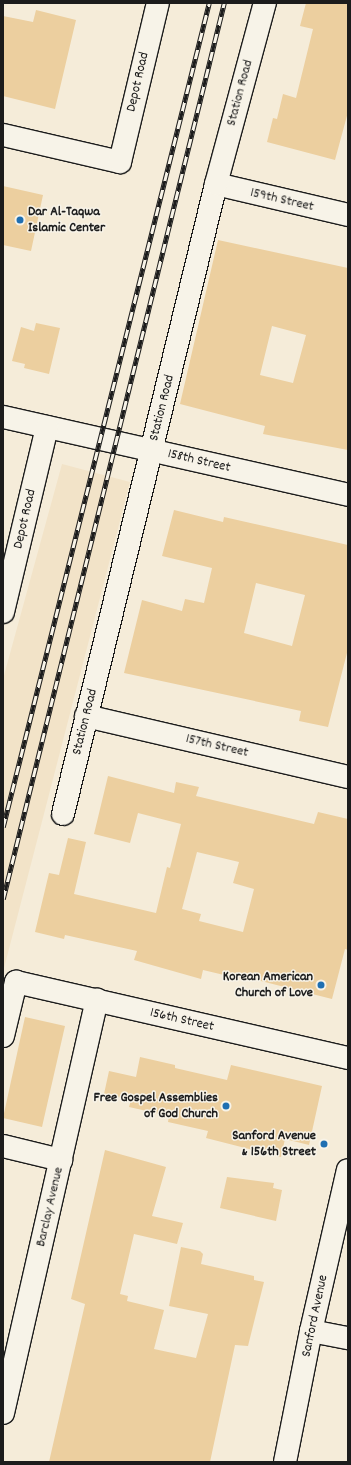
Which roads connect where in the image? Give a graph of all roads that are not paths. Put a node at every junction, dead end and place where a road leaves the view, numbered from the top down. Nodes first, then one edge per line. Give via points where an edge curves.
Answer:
1 (158, 3) edge
2 (265, 3) edge
3 (3, 135) edge
4 (216, 184) junction
5 (348, 215) edge
6 (3, 417) edge
7 (47, 427) junction
8 (152, 450) junction
9 (348, 495) edge
10 (3, 612) edge
11 (86, 716) junction
12 (348, 777) edge
13 (63, 814) dead end
14 (97, 1000) junction
15 (3, 1036) edge
16 (348, 1058) edge
17 (3, 1146) edge
18 (60, 1160) junction
19 (348, 1170) edge
20 (311, 1330) junction
21 (348, 1338) edge
22 (3, 1413) edge
23 (284, 1462) edge

1 - 3 street, Depot Road via 120,162
2 - 4 street, Station Road
4 - 5 street, 159th Street
4 - 8 street, Station Road
6 - 7 street, 158th Street
7 - 8 street, 158th Street
7 - 10 street, Depot Road
8 - 9 street, 158th Street
8 - 11 street, Station Road
11 - 12 street, 157th Street
11 - 13 street, Station Road
14 - 15 street, 156th Street via 16,982
14 - 16 street, 156th Street
14 - 18 street, Barclay Avenue
17 - 18 street
18 - 22 street, Barclay Avenue
19 - 20 street, Sanford Avenue
20 - 21 street
20 - 23 street, Sanford Avenue

